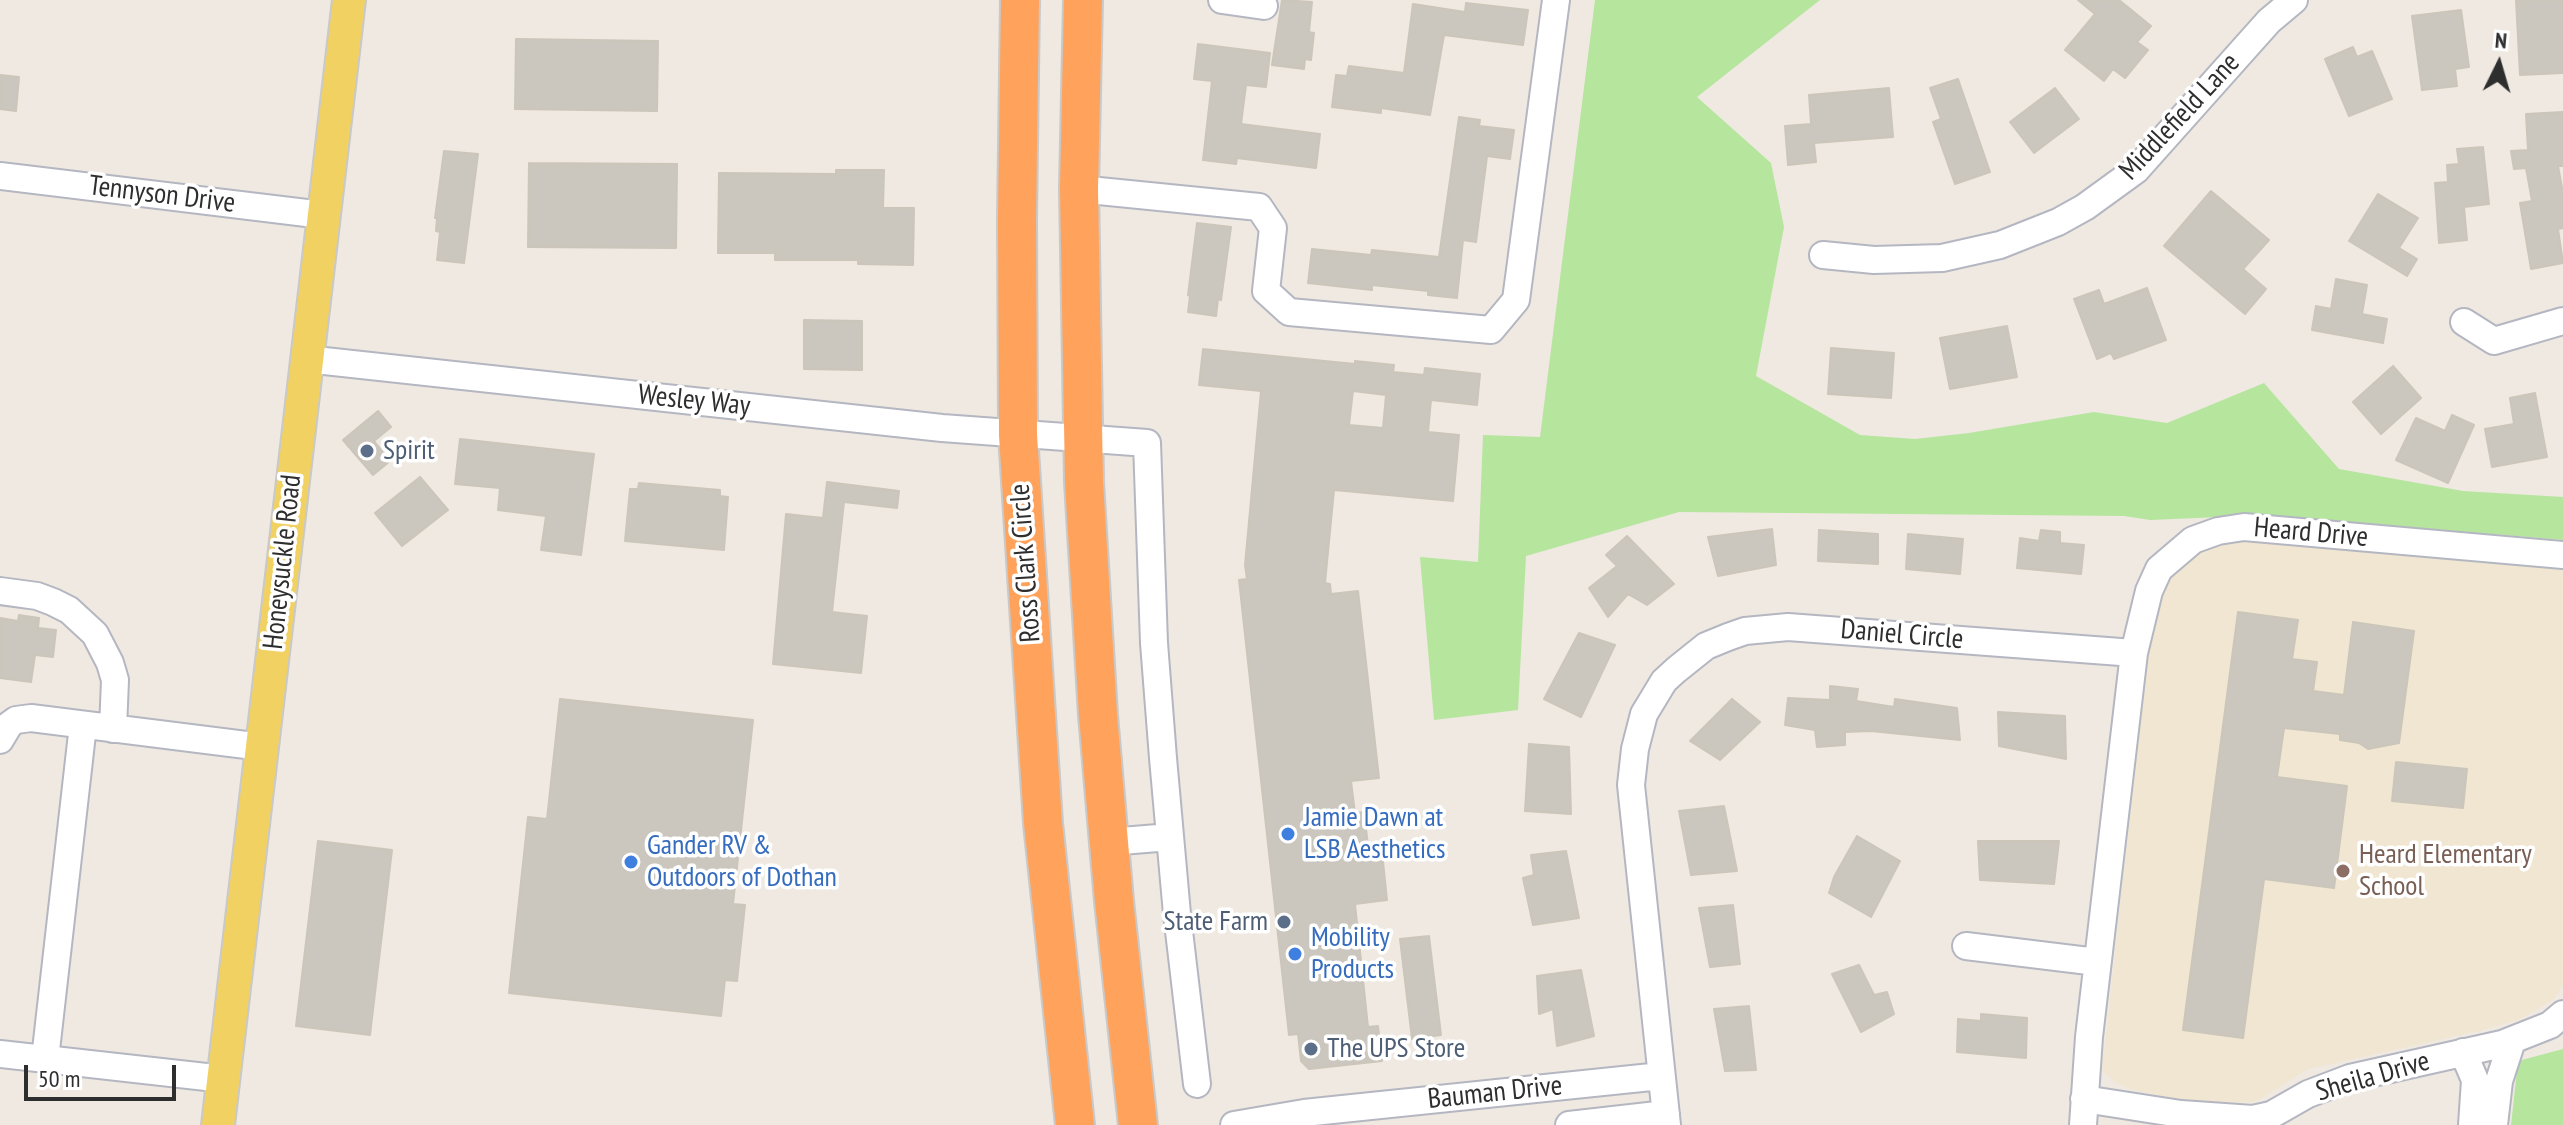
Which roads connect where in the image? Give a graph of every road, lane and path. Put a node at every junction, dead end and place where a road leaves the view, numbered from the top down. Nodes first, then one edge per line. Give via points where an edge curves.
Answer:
1 (349, 0) edge
2 (1020, 0) edge
3 (1083, 0) edge
4 (1222, 0) edge
5 (1556, 0) edge
6 (2294, 0) edge
7 (1264, 6) dead end
8 (0, 176) edge
9 (1079, 189) junction
10 (323, 215) junction
11 (1823, 255) dead end
12 (2563, 321) edge
13 (2464, 322) dead end
14 (306, 359) junction
15 (1018, 435) junction
16 (1083, 437) junction
17 (2563, 555) edge
18 (0, 591) edge
19 (2134, 653) junction
20 (83, 725) junction
21 (113, 729) junction
22 (0, 740) edge
23 (262, 747) junction
24 (1170, 837) junction
25 (1109, 842) junction
26 (1966, 946) dead end
27 (2097, 962) junction
28 (2563, 1014) edge
29 (2512, 1041) junction
30 (2463, 1052) junction
31 (0, 1054) edge
32 (45, 1059) junction
33 (1661, 1076) junction
34 (224, 1079) junction
35 (1197, 1084) dead end
36 (2084, 1112) edge
37 (1666, 1120) edge
38 (218, 1125) edge
39 (1075, 1125) edge
40 (1138, 1125) edge
41 (1234, 1125) edge
42 (1569, 1125) edge
43 (2472, 1125) edge
44 (2494, 1125) edge

1 - 10 main road, Honeysuckle Road
2 - 15 highway, Ross Clark Circle
3 - 9 highway
4 - 7 street
5 - 9 street via 1516,300 1491,330 1289,312 1266,291 1273,228 1259,207
6 - 11 street, Middlefield Lane via 2269,21 2136,170 2058,222 2000,245 1942,258
8 - 10 street, Tennyson Drive
9 - 16 highway
10 - 14 main road, Honeysuckle Road
12 - 13 street via 2494,341
14 - 15 street, Wesley Way
14 - 23 main road, Honeysuckle Road
15 - 16 street, Wesley Way
15 - 39 highway, Ross Clark Circle via 1043,823
16 - 24 street, Wesley Way via 1147,443 1154,643
16 - 25 highway
17 - 19 street, Heard Drive via 2244,527 2218,531 2193,540 2159,569
18 - 21 street via 53,602 95,634 115,680
19 - 27 street
19 - 33 street, Daniel Circle via 1788,627 1745,631 1706,646 1683,663 1664,681 1644,714 1632,769
20 - 21 street
20 - 22 street via 23,718 9,725
20 - 32 street
21 - 23 street
23 - 34 main road, Honeysuckle Road
24 - 25 street
24 - 35 street
25 - 40 highway
26 - 27 street
27 - 36 street
28 - 29 street, Sheila Drive
29 - 30 street, Sheila Drive
29 - 44 street via 2499,1081
30 - 36 street, Sheila Drive via 2350,1078 2253,1119
30 - 43 street via 2475,1080
31 - 32 street
32 - 34 street
33 - 37 street, Daniel Circle
33 - 41 street, Bauman Drive
34 - 38 main road, Honeysuckle Road
37 - 42 street, Bauman Drive

